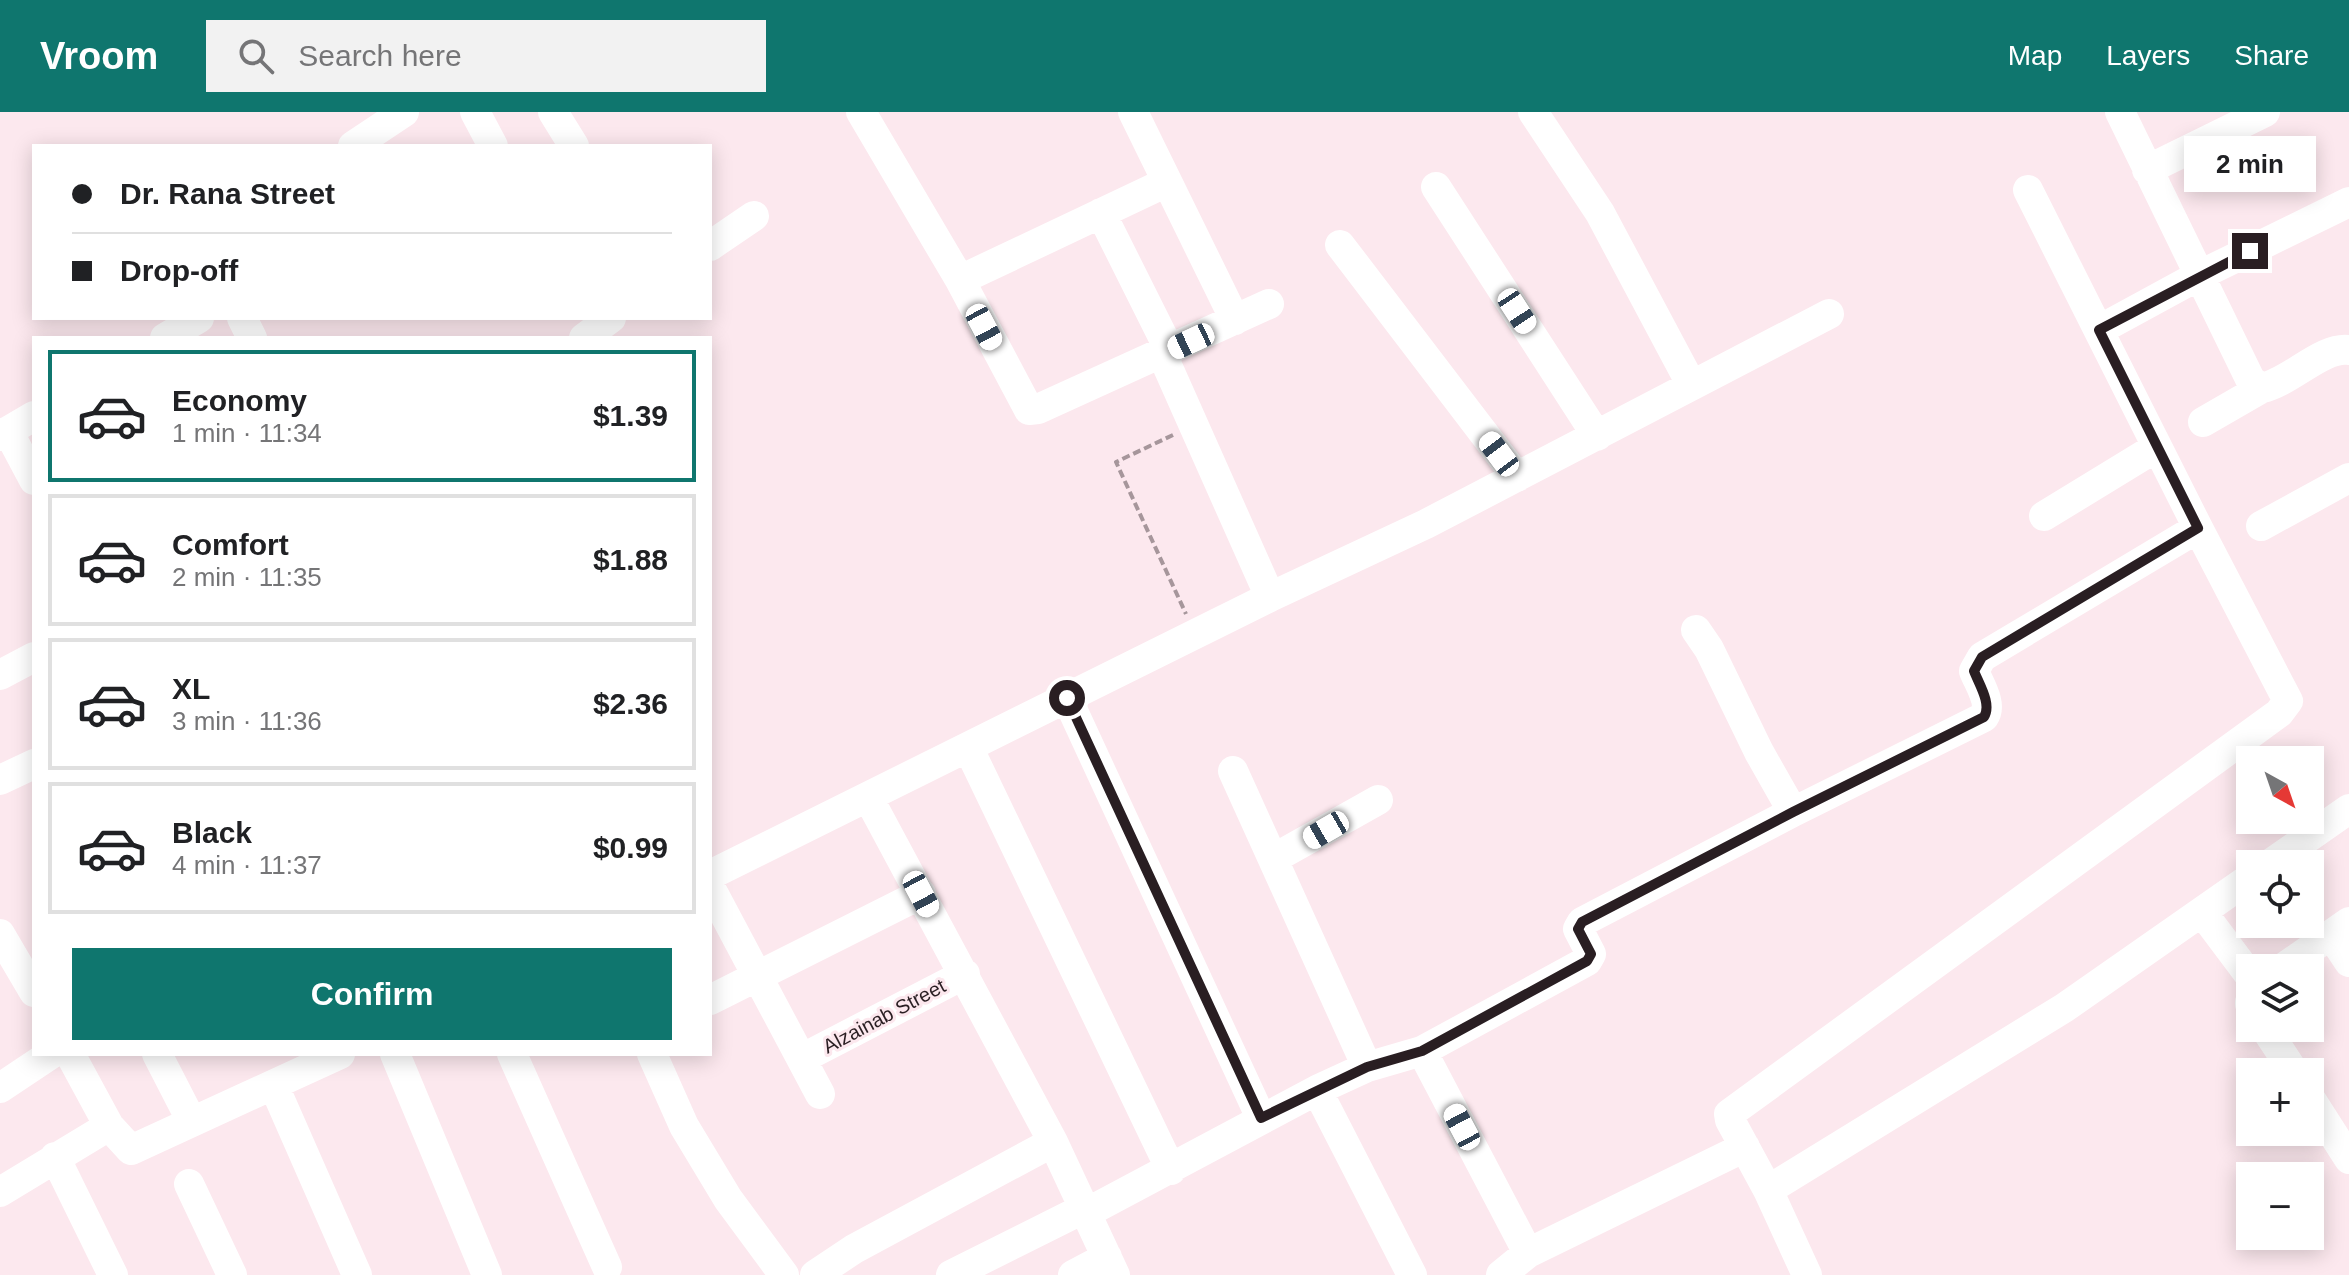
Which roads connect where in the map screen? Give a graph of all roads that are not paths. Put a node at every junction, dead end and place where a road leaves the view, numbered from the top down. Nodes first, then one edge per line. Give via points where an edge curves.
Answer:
1 (404, 112) edge
2 (475, 112) edge
3 (553, 112) edge
4 (861, 112) edge
5 (1133, 112) edge
6 (2120, 112) edge
7 (2265, 112) edge
8 (1545, 116) edge
9 (356, 144) edge
10 (492, 144) edge
11 (573, 144) edge
12 (2147, 170) junction
13 (1167, 182) junction
14 (1436, 187) dead end
15 (2028, 190) dead end
16 (2349, 202) edge
17 (1101, 213) junction
18 (754, 216) dead end
19 (712, 245) edge
20 (1340, 245) dead end
21 (2200, 275) junction
22 (960, 280) junction
23 (1269, 304) dead end
24 (1829, 314) dead end
25 (196, 320) edge
26 (1235, 320) junction
27 (2099, 330) junction
28 (168, 336) edge
29 (2349, 350) edge
30 (1166, 353) junction
31 (1691, 384) junction
32 (2262, 388) junction
33 (32, 417) edge
34 (2203, 422) dead end
35 (4, 433) edge
36 (1597, 436) junction
37 (2157, 447) junction
38 (32, 477) edge
39 (1517, 477) junction
40 (2349, 478) edge
41 (2044, 516) dead end
42 (2261, 526) dead end
43 (2198, 528) junction
44 (1270, 597) junction
45 (1696, 630) dead end
46 (32, 658) edge
47 (0, 675) edge
48 (1067, 698) junction
49 (968, 747) junction
50 (32, 765) edge
51 (1233, 771) dead end
52 (0, 780) edge
53 (868, 797) junction
54 (1378, 800) dead end
55 (2349, 809) edge
56 (1793, 812) junction
57 (2290, 850) edge
58 (1273, 859) junction
59 (712, 874) edge
60 (2236, 888) edge
61 (712, 891) edge
62 (921, 894) junction
63 (2202, 912) junction
64 (2340, 928) edge
65 (0, 934) edge
66 (2303, 954) edge
67 (2236, 957) edge
68 (2349, 962) edge
69 (9, 971) edge
70 (965, 974) junction
71 (758, 977) junction
72 (32, 990) edge
73 (712, 999) edge
74 (1422, 1051) junction
75 (48, 1056) edge
76 (71, 1056) edge
77 (158, 1056) edge
78 (336, 1056) edge
79 (396, 1056) edge
80 (513, 1056) edge
81 (653, 1056) edge
82 (803, 1058) junction
83 (1367, 1067) junction
84 (274, 1086) junction
85 (0, 1088) edge
86 (1317, 1090) junction
87 (820, 1094) dead end
88 (1261, 1118) junction
89 (2324, 1120) edge
90 (192, 1122) junction
91 (109, 1126) junction
92 (1053, 1142) junction
93 (1745, 1147) junction
94 (55, 1157) junction
95 (2349, 1159) edge
96 (1171, 1170) junction
97 (189, 1184) dead end
98 (1768, 1190) junction
99 (0, 1192) edge
100 (1087, 1210) junction
101 (1528, 1253) junction
102 (1111, 1266) edge
103 (607, 1267) dead end
104 (113, 1275) edge
105 (232, 1275) edge
106 (357, 1275) edge
107 (487, 1275) edge
108 (784, 1275) edge
109 (815, 1275) edge
110 (951, 1275) edge
111 (1073, 1275) edge
112 (1412, 1275) edge
113 (1501, 1275) edge
114 (1807, 1275) edge

1 - 9 street
2 - 10 street
3 - 11 street
4 - 22 street
5 - 13 street
6 - 12 street
7 - 12 street
8 - 31 street
12 - 21 street
13 - 17 street
13 - 26 street
14 - 36 street
15 - 27 street
16 - 21 street
17 - 22 street
17 - 30 street
18 - 19 street
20 - 39 street
21 - 27 street
21 - 32 street via 2251,381
22 - 30 street via 1029,410
23 - 26 street
24 - 31 street
25 - 28 street
26 - 30 street
27 - 37 street
29 - 32 street via 2336,349
30 - 44 street
31 - 36 street
32 - 34 street
33 - 35 street
35 - 38 street
36 - 39 street
37 - 41 street
37 - 43 street
39 - 44 street
40 - 42 street
43 - 56 street via 1982,657 1974,671 1987,705 1984,717
43 - 93 street via 2288,701 2279,713 1734,1109 1730,1120
44 - 48 street
45 - 56 street
46 - 47 street
48 - 49 street
48 - 88 street
49 - 53 street
49 - 96 street
50 - 52 street
51 - 58 street
53 - 59 street
53 - 62 street
54 - 58 street
55 - 57 street
56 - 74 street via 1582,922 1578,929 1591,954 1587,961
58 - 83 street
60 - 63 street
61 - 71 street
62 - 70 street
62 - 71 street
63 - 67 street
63 - 98 street via 2064,1008
64 - 66 street
64 - 68 street
65 - 69 street
69 - 72 street
70 - 82 street, Alzainab Street
70 - 92 street
71 - 73 street
71 - 82 street
74 - 83 street
74 - 101 street
75 - 85 street
76 - 91 street
77 - 90 street
78 - 84 street
79 - 107 street
80 - 103 street
81 - 108 street via 684,1126 728,1199
82 - 87 street
83 - 86 street
84 - 90 street
84 - 106 street
86 - 88 street
86 - 112 street
88 - 96 street
89 - 95 street
90 - 91 street via 131,1150
91 - 94 street
92 - 100 street
92 - 109 street
93 - 98 street
93 - 101 street
94 - 99 street
94 - 104 street
96 - 100 street
97 - 105 street
98 - 114 street
100 - 102 street
100 - 110 street
101 - 113 street
102 - 111 street

